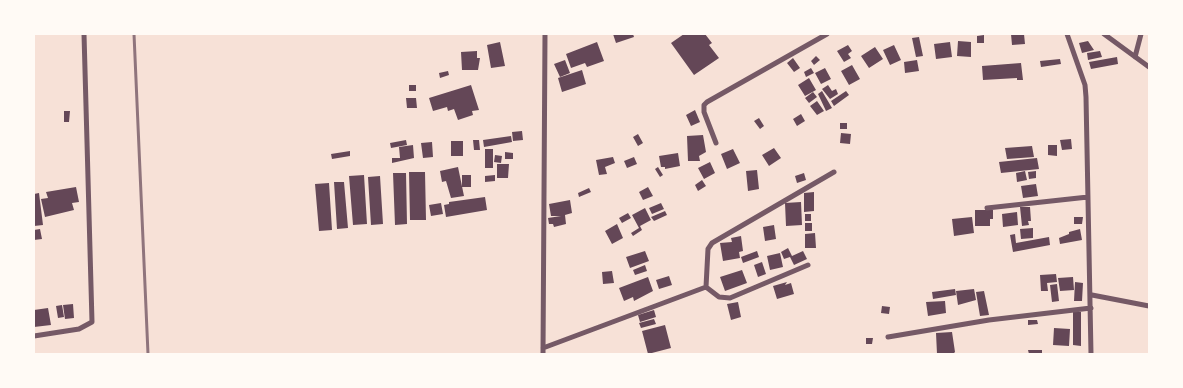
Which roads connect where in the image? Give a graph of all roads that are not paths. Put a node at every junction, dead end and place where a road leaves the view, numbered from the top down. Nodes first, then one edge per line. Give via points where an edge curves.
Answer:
1 (84, 34) edge
2 (545, 34) edge
3 (827, 34) edge
4 (1067, 34) edge
5 (1104, 34) edge
6 (1141, 34) edge
7 (1135, 57) junction
8 (1149, 67) edge
9 (716, 143) dead end
10 (834, 172) dead end
11 (1088, 197) junction
12 (987, 208) dead end
13 (808, 265) dead end
14 (706, 287) junction
15 (1092, 295) junction
16 (1149, 306) edge
17 (1091, 308) junction
18 (34, 336) edge
19 (888, 337) dead end
20 (543, 351) edge
21 (1091, 354) edge

1 - 18 street via 92,322 79,329
2 - 20 street
3 - 9 street via 707,102 704,112
4 - 11 street via 1084,85
5 - 7 street
6 - 7 street
7 - 8 street
10 - 14 street via 712,243 708,249
11 - 12 street
11 - 15 street
13 - 14 street via 730,298 719,297
14 - 20 street
15 - 16 street
15 - 17 street
17 - 19 street via 989,320
17 - 21 street

